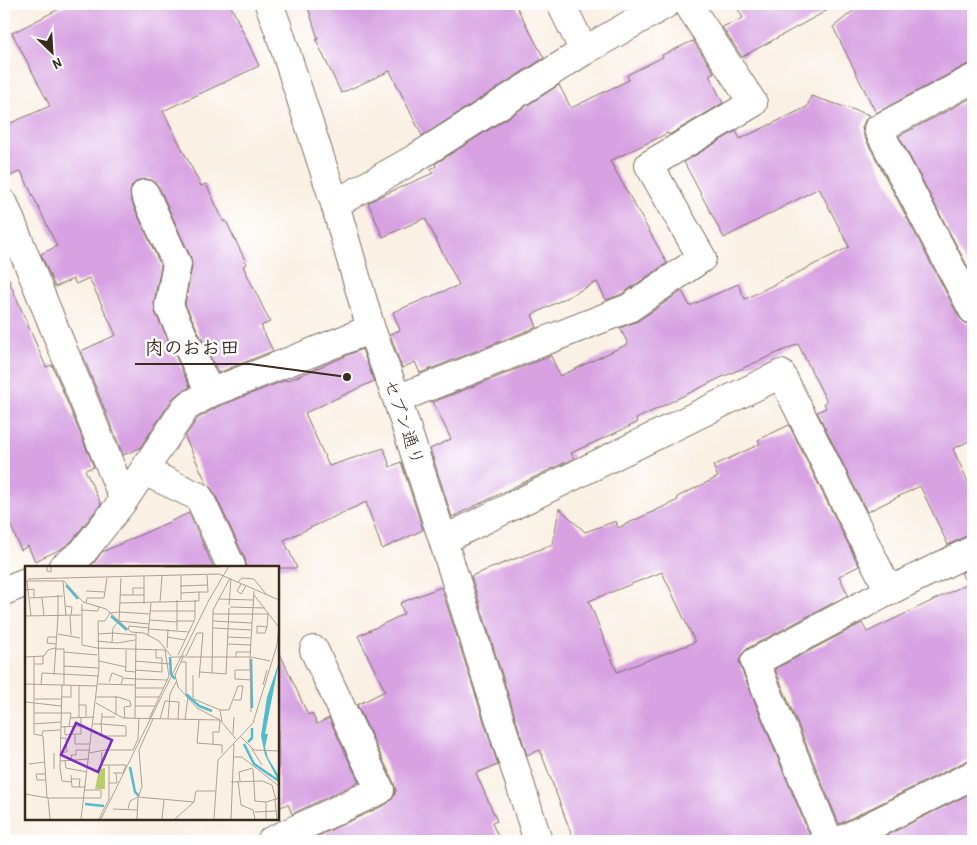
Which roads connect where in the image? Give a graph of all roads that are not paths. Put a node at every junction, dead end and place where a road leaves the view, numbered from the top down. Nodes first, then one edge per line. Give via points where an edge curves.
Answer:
1 (269, 4) edge
2 (562, 4) edge
3 (666, 4) edge
4 (688, 4) edge
5 (584, 51) junction
6 (973, 79) edge
7 (145, 194) dead end
8 (4, 204) edge
9 (334, 204) junction
10 (973, 310) edge
11 (371, 329) junction
12 (210, 394) junction
13 (397, 399) junction
14 (144, 471) junction
15 (124, 500) junction
16 (443, 540) junction
17 (973, 550) edge
18 (65, 566) edge
19 (231, 566) dead end
20 (889, 591) junction
21 (314, 650) dead end
22 (973, 774) edge
23 (272, 841) edge
24 (538, 841) edge
25 (829, 841) edge
26 (840, 841) edge

1 - 9 street, セブン通り
2 - 5 street
3 - 5 street
4 - 13 street via 753,103 648,165 702,258 629,308
5 - 9 street via 414,159
6 - 10 street via 878,129
7 - 12 street via 177,264 169,306
8 - 15 street
9 - 11 street, セブン通り
11 - 12 street
11 - 13 street, セブン通り
12 - 14 street via 186,407
13 - 16 street, セブン通り
14 - 15 street
14 - 19 street via 199,498
15 - 18 street via 82,553
16 - 20 street via 781,374
16 - 24 street, セブン通り
17 - 20 street
20 - 25 street via 756,662
21 - 23 street via 380,790
22 - 26 street

